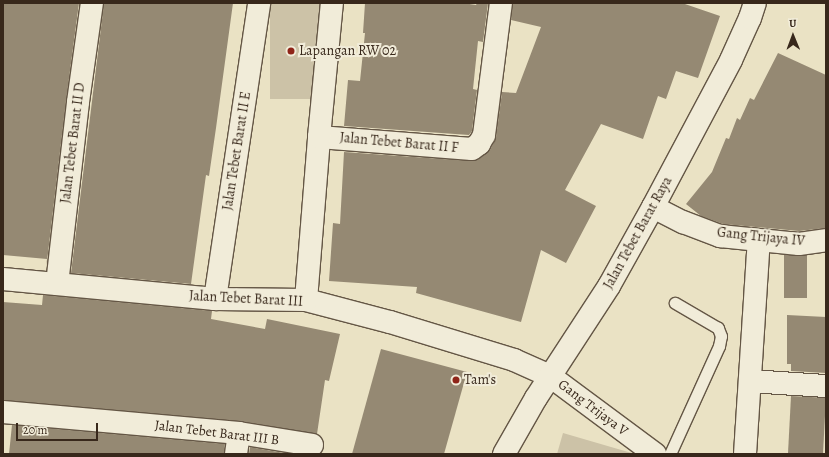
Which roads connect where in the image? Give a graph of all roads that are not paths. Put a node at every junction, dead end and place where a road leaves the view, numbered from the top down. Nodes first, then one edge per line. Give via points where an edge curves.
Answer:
1 (92, 3) edge
2 (259, 3) edge
3 (332, 3) edge
4 (502, 3) edge
5 (755, 3) edge
6 (319, 137) junction
7 (653, 207) junction
8 (760, 240) junction
9 (826, 240) edge
10 (3, 279) edge
11 (57, 284) junction
12 (215, 299) junction
13 (306, 300) junction
14 (675, 303) dead end
15 (550, 376) junction
16 (750, 381) junction
17 (826, 386) edge
18 (3, 412) edge
19 (239, 433) junction
20 (312, 445) dead end
21 (236, 454) edge
22 (504, 454) edge
23 (655, 454) edge
24 (670, 454) edge
25 (745, 454) edge

1 - 11 street, Jalan Tebet Barat II D
2 - 12 street, Jalan Tebet Barat II E
3 - 6 street
4 - 6 street, Jalan Tebet Barat II F via 484,135 479,144 472,149
5 - 7 street, Jalan Tebet Barat Raya via 731,60
6 - 13 street
7 - 8 street, Gang Trijaya IV via 720,236
7 - 15 street, Jalan Tebet Barat Raya via 609,286
8 - 9 street, Gang Trijaya IV via 799,244
8 - 16 street
10 - 11 street, Jalan Tebet Barat III
11 - 12 street, Jalan Tebet Barat III
12 - 13 street, Jalan Tebet Barat III
13 - 15 street, Jalan Tebet Barat III via 390,322 507,358
14 - 24 lane via 718,328 721,336
15 - 22 street, Jalan Tebet Barat Raya
15 - 23 street, Gang Trijaya V
16 - 17 street
16 - 25 street
18 - 19 street, Jalan Tebet Barat III B
19 - 20 street, Jalan Tebet Barat III B
19 - 21 street

